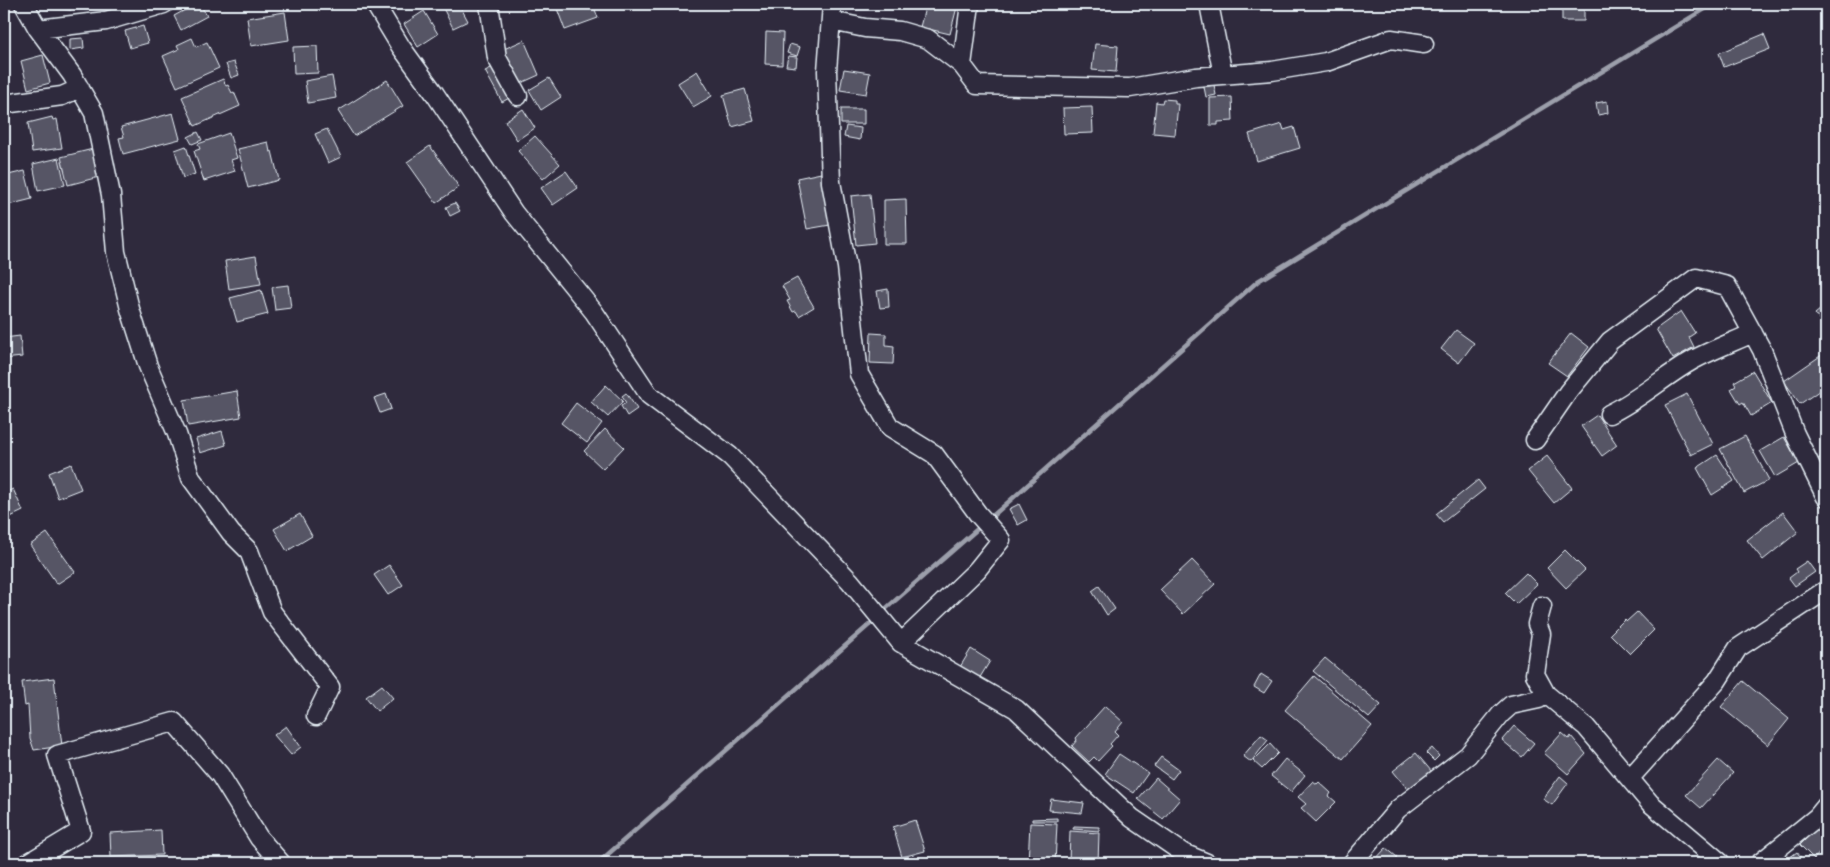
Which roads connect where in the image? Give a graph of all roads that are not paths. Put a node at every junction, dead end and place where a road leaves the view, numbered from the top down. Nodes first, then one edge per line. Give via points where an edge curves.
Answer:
1 (24, 4) edge
2 (164, 4) edge
3 (375, 4) edge
4 (488, 4) edge
5 (970, 4) edge
6 (1210, 4) edge
7 (831, 12) edge
8 (38, 29) junction
9 (1424, 44) dead end
10 (962, 65) junction
11 (1222, 75) junction
12 (80, 88) junction
13 (518, 96) dead end
14 (4, 104) edge
15 (1753, 334) junction
16 (1608, 414) dead end
17 (1535, 440) dead end
18 (1826, 496) edge
19 (1826, 590) edge
20 (1542, 606) dead end
21 (901, 643) junction
22 (1546, 694) junction
23 (316, 716) dead end
24 (1630, 778) junction
25 (1826, 806) edge
26 (28, 863) edge
27 (281, 863) edge
28 (1208, 863) edge
29 (1352, 863) edge
30 (1721, 863) edge
31 (1760, 863) edge

1 - 8 street
2 - 8 street via 106,21
3 - 21 street via 514,213 594,312 649,395 730,456 850,581
4 - 13 street via 498,58
5 - 10 street
6 - 11 street
7 - 10 street via 865,28 900,31 928,39
7 - 21 street via 828,71 831,182 847,266 859,374 890,427 934,454 1001,540 976,570
8 - 12 street
9 - 11 street via 1391,39 1326,62
10 - 11 street via 977,85 1008,87 1130,88
12 - 14 street via 62,96
12 - 23 street via 94,113 100,134 111,195 116,252 148,366 177,434 191,478 231,533 249,551 272,612 330,687
15 - 16 street via 1694,360 1631,404
15 - 17 street via 1727,286 1696,278 1610,341 1568,392
15 - 18 street via 1795,434
19 - 24 street via 1738,648 1717,681
20 - 22 street via 1535,674
21 - 28 street via 1016,708 1132,818 1183,853
22 - 24 street via 1586,728
22 - 29 street via 1506,709 1468,755 1410,798
24 - 30 street via 1650,803
25 - 31 street
26 - 27 street via 81,831 57,755 174,722 220,774 259,838

